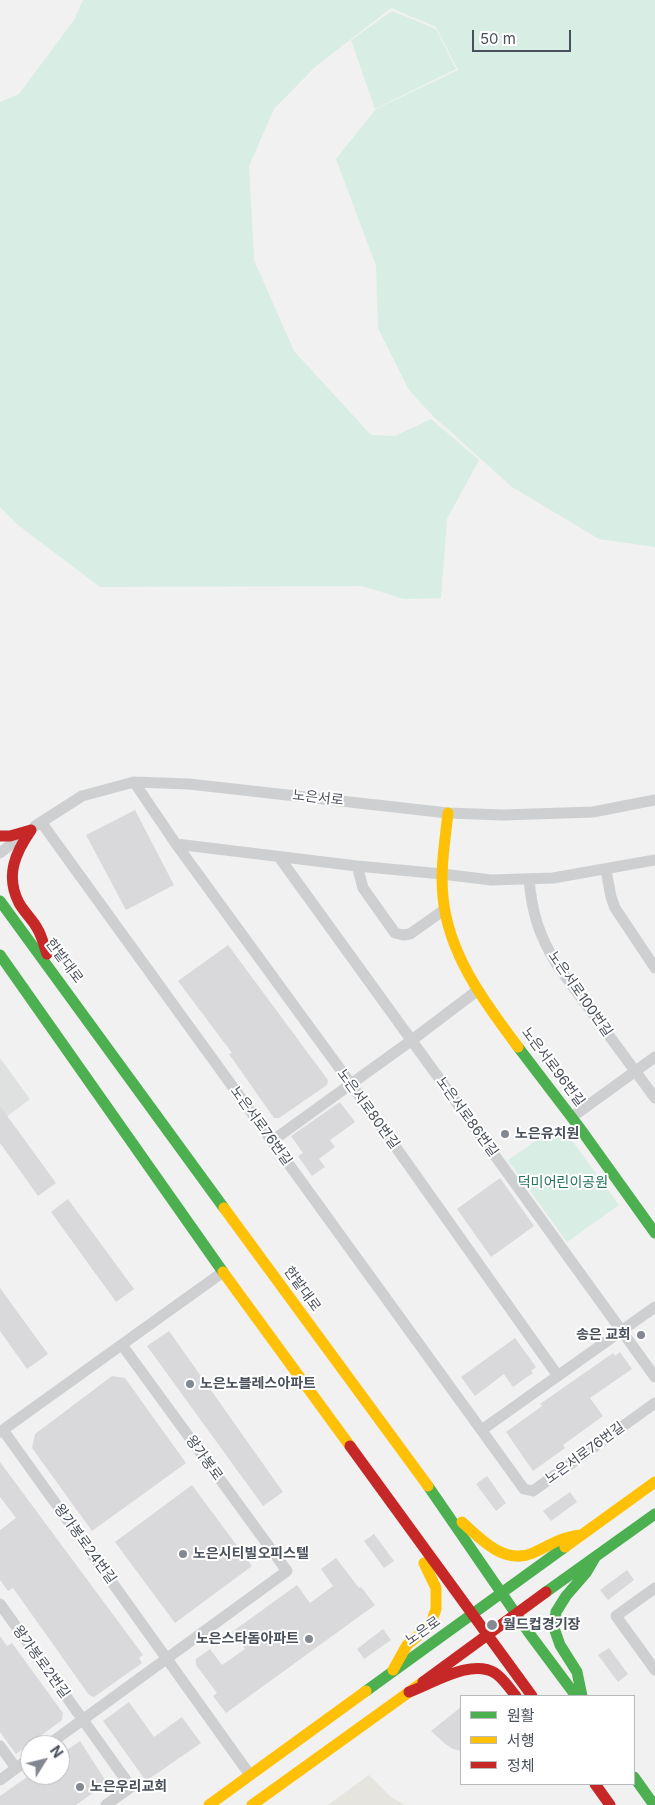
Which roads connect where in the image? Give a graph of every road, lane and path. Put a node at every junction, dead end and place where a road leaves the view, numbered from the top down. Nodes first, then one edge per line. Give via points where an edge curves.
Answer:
1 (134, 782) junction
2 (655, 800) edge
3 (448, 813) junction
4 (41, 822) junction
5 (31, 830) junction
6 (0, 836) edge
7 (176, 844) junction
8 (0, 853) edge
9 (279, 857) junction
10 (655, 860) edge
11 (357, 866) junction
12 (606, 870) junction
13 (442, 874) junction
14 (529, 879) junction
15 (0, 901) edge
16 (444, 910) junction
17 (0, 955) edge
18 (655, 968) edge
19 (0, 970) edge
20 (53, 971) junction
21 (14, 976) junction
22 (478, 990) junction
23 (412, 1040) junction
24 (655, 1057) edge
25 (636, 1072) junction
26 (350, 1084) junction
27 (655, 1098) edge
28 (572, 1117) junction
29 (272, 1141) junction
30 (655, 1233) edge
31 (223, 1272) junction
32 (655, 1307) edge
33 (622, 1331) junction
34 (122, 1345) junction
35 (558, 1376) junction
36 (655, 1377) edge
37 (655, 1403) edge
38 (482, 1429) junction
39 (2, 1431) edge
40 (655, 1482) edge
41 (442, 1505) junction
42 (655, 1514) edge
43 (412, 1532) junction
44 (581, 1535) junction
45 (596, 1556) junction
46 (655, 1588) edge
47 (501, 1592) junction
48 (0, 1604) edge
49 (472, 1614) junction
50 (516, 1614) junction
51 (487, 1636) junction
52 (167, 1658) junction
53 (393, 1670) junction
54 (655, 1670) edge
55 (409, 1692) junction
56 (515, 1695) edge
57 (531, 1695) edge
58 (575, 1695) edge
59 (582, 1695) edge
60 (83, 1720) junction
61 (62, 1735) edge
62 (0, 1746) edge
63 (20, 1765) edge
64 (16, 1768) junction
65 (250, 1775) junction
66 (635, 1778) edge
67 (0, 1780) edge
68 (596, 1785) edge
69 (106, 1805) edge
70 (209, 1805) edge
71 (252, 1805) edge
72 (610, 1805) edge
73 (654, 1805) edge

1 - 3 street, 노은서로 via 189,784
1 - 4 street, 노은서로 via 82,796
1 - 7 street, 노은서로80번길
2 - 3 street, 노은서로 via 594,812
3 - 13 main road, 노은서로96번길
4 - 5 street, 노은서로
4 - 29 street, 노은서로76번길
5 - 6 main road
5 - 8 street, 노은서로
5 - 20 main road via 18,848 14,861 14,890 38,930
7 - 9 street
7 - 26 street, 노은서로80번길
9 - 11 street
9 - 23 street, 노은서로86번길
10 - 12 street
11 - 13 street
11 - 16 street via 363,888 395,933 410,934
12 - 14 street
12 - 18 street via 615,908
13 - 14 street via 492,880
13 - 16 main road, 노은서로96번길
14 - 25 street, 노은서로100번길 via 531,906 548,950
15 - 20 main road, 한밭대로
16 - 22 main road, 노은서로96번길 via 452,938
17 - 21 main road
19 - 21 main road
20 - 41 main road, 한밭대로
21 - 31 main road
22 - 23 street
22 - 28 main road, 노은서로96번길
23 - 26 street
23 - 33 street, 노은서로86번길
24 - 25 street
25 - 27 street, 노은서로100번길
25 - 28 street
26 - 29 street
26 - 35 street, 노은서로80번길
28 - 30 main road, 노은서로96번길
29 - 38 street, 노은서로76번길
31 - 34 street
31 - 43 main road
32 - 33 street
33 - 35 street
33 - 36 street, 노은서로86번길
34 - 39 street
34 - 52 street, 왕가봉로 via 287,1571
35 - 38 street
37 - 38 street, 노은서로76번길 via 533,1491 524,1489
39 - 52 street, 왕가봉로24번길
40 - 44 main road, 노은로
41 - 44 main road via 481,1540 512,1556 521,1556 562,1538
41 - 47 main road, 한밭대로
42 - 45 main road
43 - 49 main road
43 - 53 main road via 436,1588 436,1608 430,1626 407,1645
44 - 47 main road, 노은로
45 - 50 main road
45 - 59 main road via 556,1612 554,1628 577,1672
46 - 54 street via 616,1616
47 - 49 main road, 노은로
47 - 50 main road, 한밭대로
48 - 60 street, 왕가봉로2번길
49 - 51 main road
49 - 53 main road, 노은로
50 - 51 main road
50 - 58 main road, 한밭대로
51 - 55 main road
51 - 57 main road
52 - 60 street
52 - 65 street, 왕가봉로24번길
53 - 65 main road, 노은로
55 - 56 main road via 471,1668 488,1669 501,1677
55 - 71 main road
60 - 61 street
60 - 69 street, 왕가봉로2번길 via 131,1787
62 - 64 street
63 - 64 street
64 - 67 street
65 - 70 main road, 노은로
66 - 73 main road
68 - 72 main road

